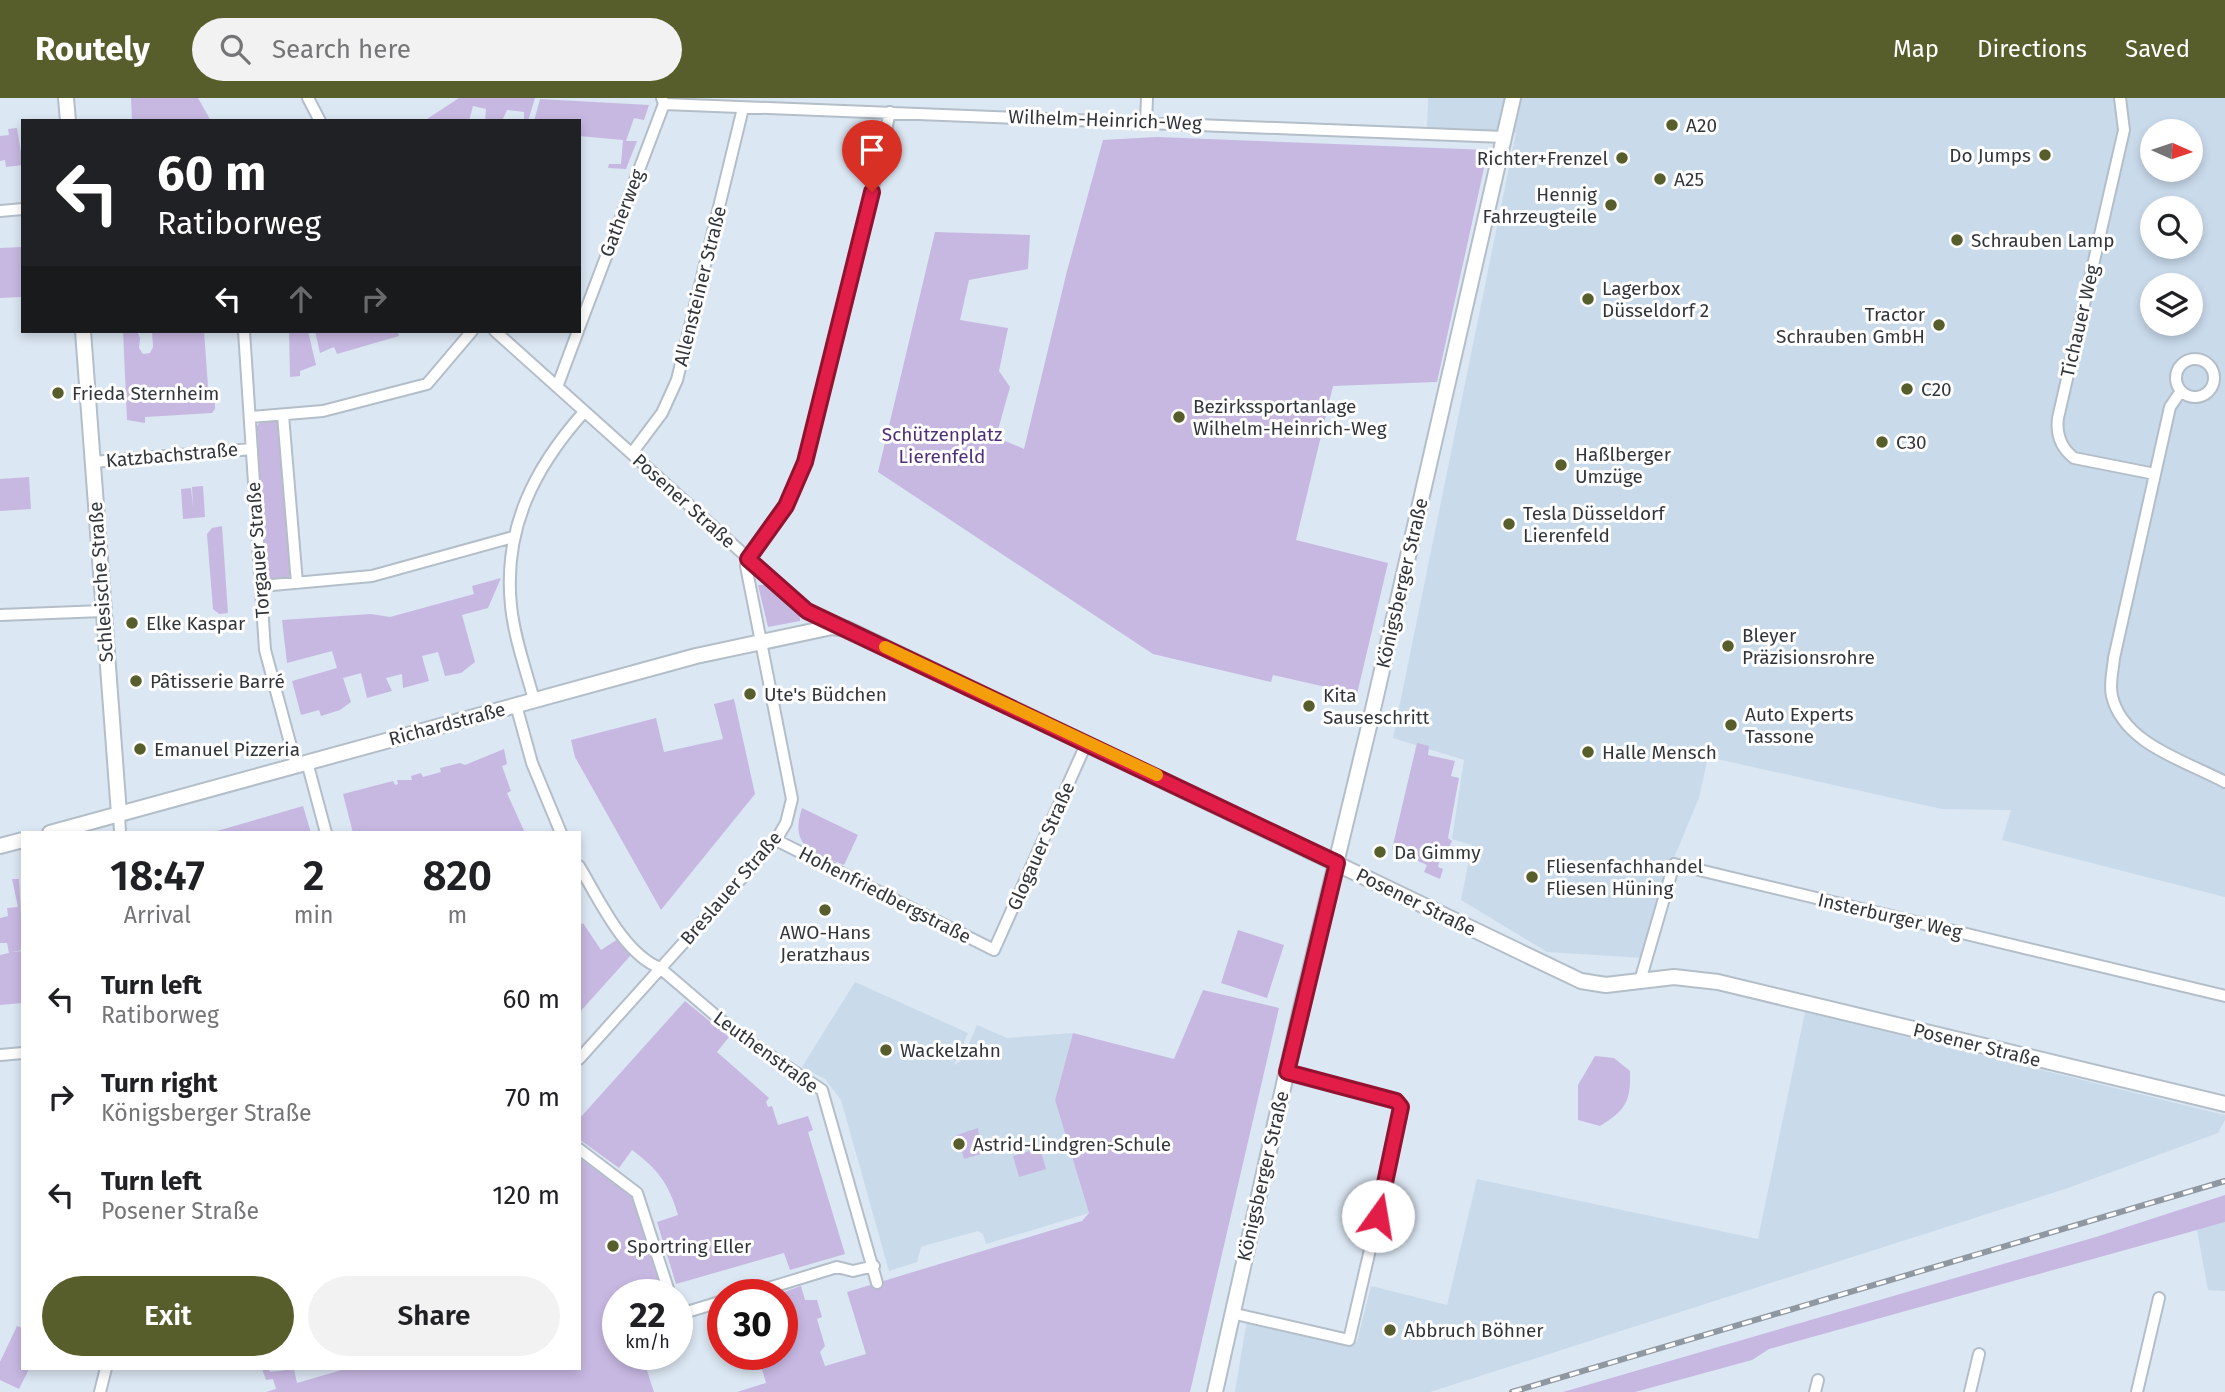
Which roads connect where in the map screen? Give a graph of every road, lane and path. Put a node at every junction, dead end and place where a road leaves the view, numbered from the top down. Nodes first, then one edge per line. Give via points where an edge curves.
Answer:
1 (66, 98) edge
2 (308, 98) edge
3 (851, 98) edge
4 (1147, 98) edge
5 (1513, 98) edge
6 (2120, 98) edge
7 (663, 101) edge
8 (743, 108) junction
9 (851, 111) junction
10 (890, 112) junction
11 (68, 119) edge
12 (319, 119) edge
13 (1146, 121) junction
14 (1504, 136) junction
15 (21, 209) edge
16 (0, 211) edge
17 (581, 325) edge
18 (83, 333) edge
19 (244, 333) edge
20 (470, 333) edge
21 (497, 333) edge
22 (578, 333) edge
23 (557, 387) junction
24 (2181, 391) dead end
25 (584, 412) junction
26 (283, 415) junction
27 (250, 418) junction
28 (252, 449) junction
29 (632, 453) junction
30 (93, 462) junction
31 (2155, 474) junction
32 (513, 537) junction
33 (748, 559) junction
34 (297, 583) junction
35 (261, 586) junction
36 (103, 611) junction
37 (0, 615) edge
38 (847, 629) junction
39 (761, 641) junction
40 (534, 700) junction
41 (516, 705) junction
42 (1087, 742) junction
43 (301, 764) junction
44 (2225, 782) edge
45 (119, 814) junction
46 (57, 831) edge
47 (120, 831) edge
48 (326, 831) edge
49 (560, 831) edge
50 (776, 840) junction
51 (21, 841) edge
52 (0, 846) edge
53 (1337, 863) junction
54 (581, 869) edge
55 (994, 950) joint
56 (660, 968) junction
57 (1640, 981) junction
58 (2225, 996) edge
59 (21, 1053) edge
60 (0, 1055) edge
61 (581, 1057) edge
62 (1287, 1072) junction
63 (2223, 1100) edge
64 (581, 1151) edge
65 (874, 1266) junction
66 (665, 1279) edge
67 (798, 1280) edge
68 (877, 1283) dead end
69 (2159, 1298) dead end
70 (1231, 1313) junction
71 (1979, 1354) dead end
72 (106, 1370) edge
73 (1818, 1380) dead end
74 (100, 1392) edge
75 (1215, 1392) edge
76 (1815, 1392) edge
77 (1970, 1392) edge
78 (2137, 1392) edge

1 - 11 street
2 - 12 street
3 - 9 street
4 - 13 street
5 - 14 street, Königsberger Straße
6 - 31 street, Tichauer Weg via 2124,130 2058,418 2058,435 2074,458
7 - 8 street, Wilhelm-Heinrich-Weg
7 - 17 street, Gatherweg
8 - 9 street, Wilhelm-Heinrich-Weg
8 - 29 street, Allensteiner Straße via 677,380 662,413
9 - 10 street, Wilhelm-Heinrich-Weg
10 - 13 street, Wilhelm-Heinrich-Weg
10 - 33 street via 805,462 786,506
13 - 14 street, Wilhelm-Heinrich-Weg
14 - 53 street, Königsberger Straße
15 - 16 street
18 - 30 street, Schlesische Straße
19 - 27 street, Torgauer Straße
20 - 26 street via 427,384 323,411
21 - 23 street, Posener Straße
22 - 23 street, Gatherweg
23 - 25 street, Posener Straße
24 - 31 street via 2170,407
25 - 29 street, Posener Straße
25 - 32 street via 543,462
26 - 27 street
26 - 34 street, Torgauer Straße
27 - 28 street, Torgauer Straße
28 - 30 street, Katzbachstraße
28 - 35 street, Torgauer Straße
29 - 33 street, Posener Straße
30 - 36 street, Schlesische Straße
31 - 44 street via 2114,659 2112,697 2135,735
32 - 34 street via 372,576
32 - 40 street via 511,608
33 - 38 street, Posener Straße via 807,611
33 - 39 street, Breslauer Straße via 746,572
34 - 35 street
35 - 43 street, Torgauer Straße via 269,668
36 - 37 street
36 - 45 street, Schlesische Straße
38 - 39 street, Richardstraße via 832,627
38 - 42 street, Posener Straße
39 - 40 street, Richardstraße
39 - 50 street, Breslauer Straße via 792,799
40 - 41 street, Richardstraße
41 - 43 street, Richardstraße
41 - 49 street via 532,762
42 - 53 street, Posener Straße
42 - 55 street, Glogauer Straße
43 - 45 street, Richardstraße
43 - 48 street, Torgauer Straße
45 - 46 street, Richardstraße
45 - 47 street, Schlesische Straße
50 - 55 street, Hohenfriedbergstraße
50 - 56 street, Breslauer Straße
51 - 52 street
53 - 57 street, Posener Straße via 1581,981 1606,985
53 - 62 street, Königsberger Straße
54 - 56 street, Leuthenstraße via 622,933 648,963
56 - 61 street, Breslauer Straße
56 - 65 street, Leuthenstraße via 736,1033 822,1090
57 - 58 street, Insterburger Weg via 1674,864
57 - 63 street, Posener Straße via 1718,982
59 - 60 street
62 - 70 street, Königsberger Straße
62 - 70 street via 1396,1101 1401,1107 1349,1340
64 - 66 street via 637,1193
65 - 67 street via 853,1271 837,1268
65 - 68 street, Leuthenstraße
69 - 78 street
70 - 75 street, Königsberger Straße
71 - 77 street
72 - 74 street
73 - 76 street

